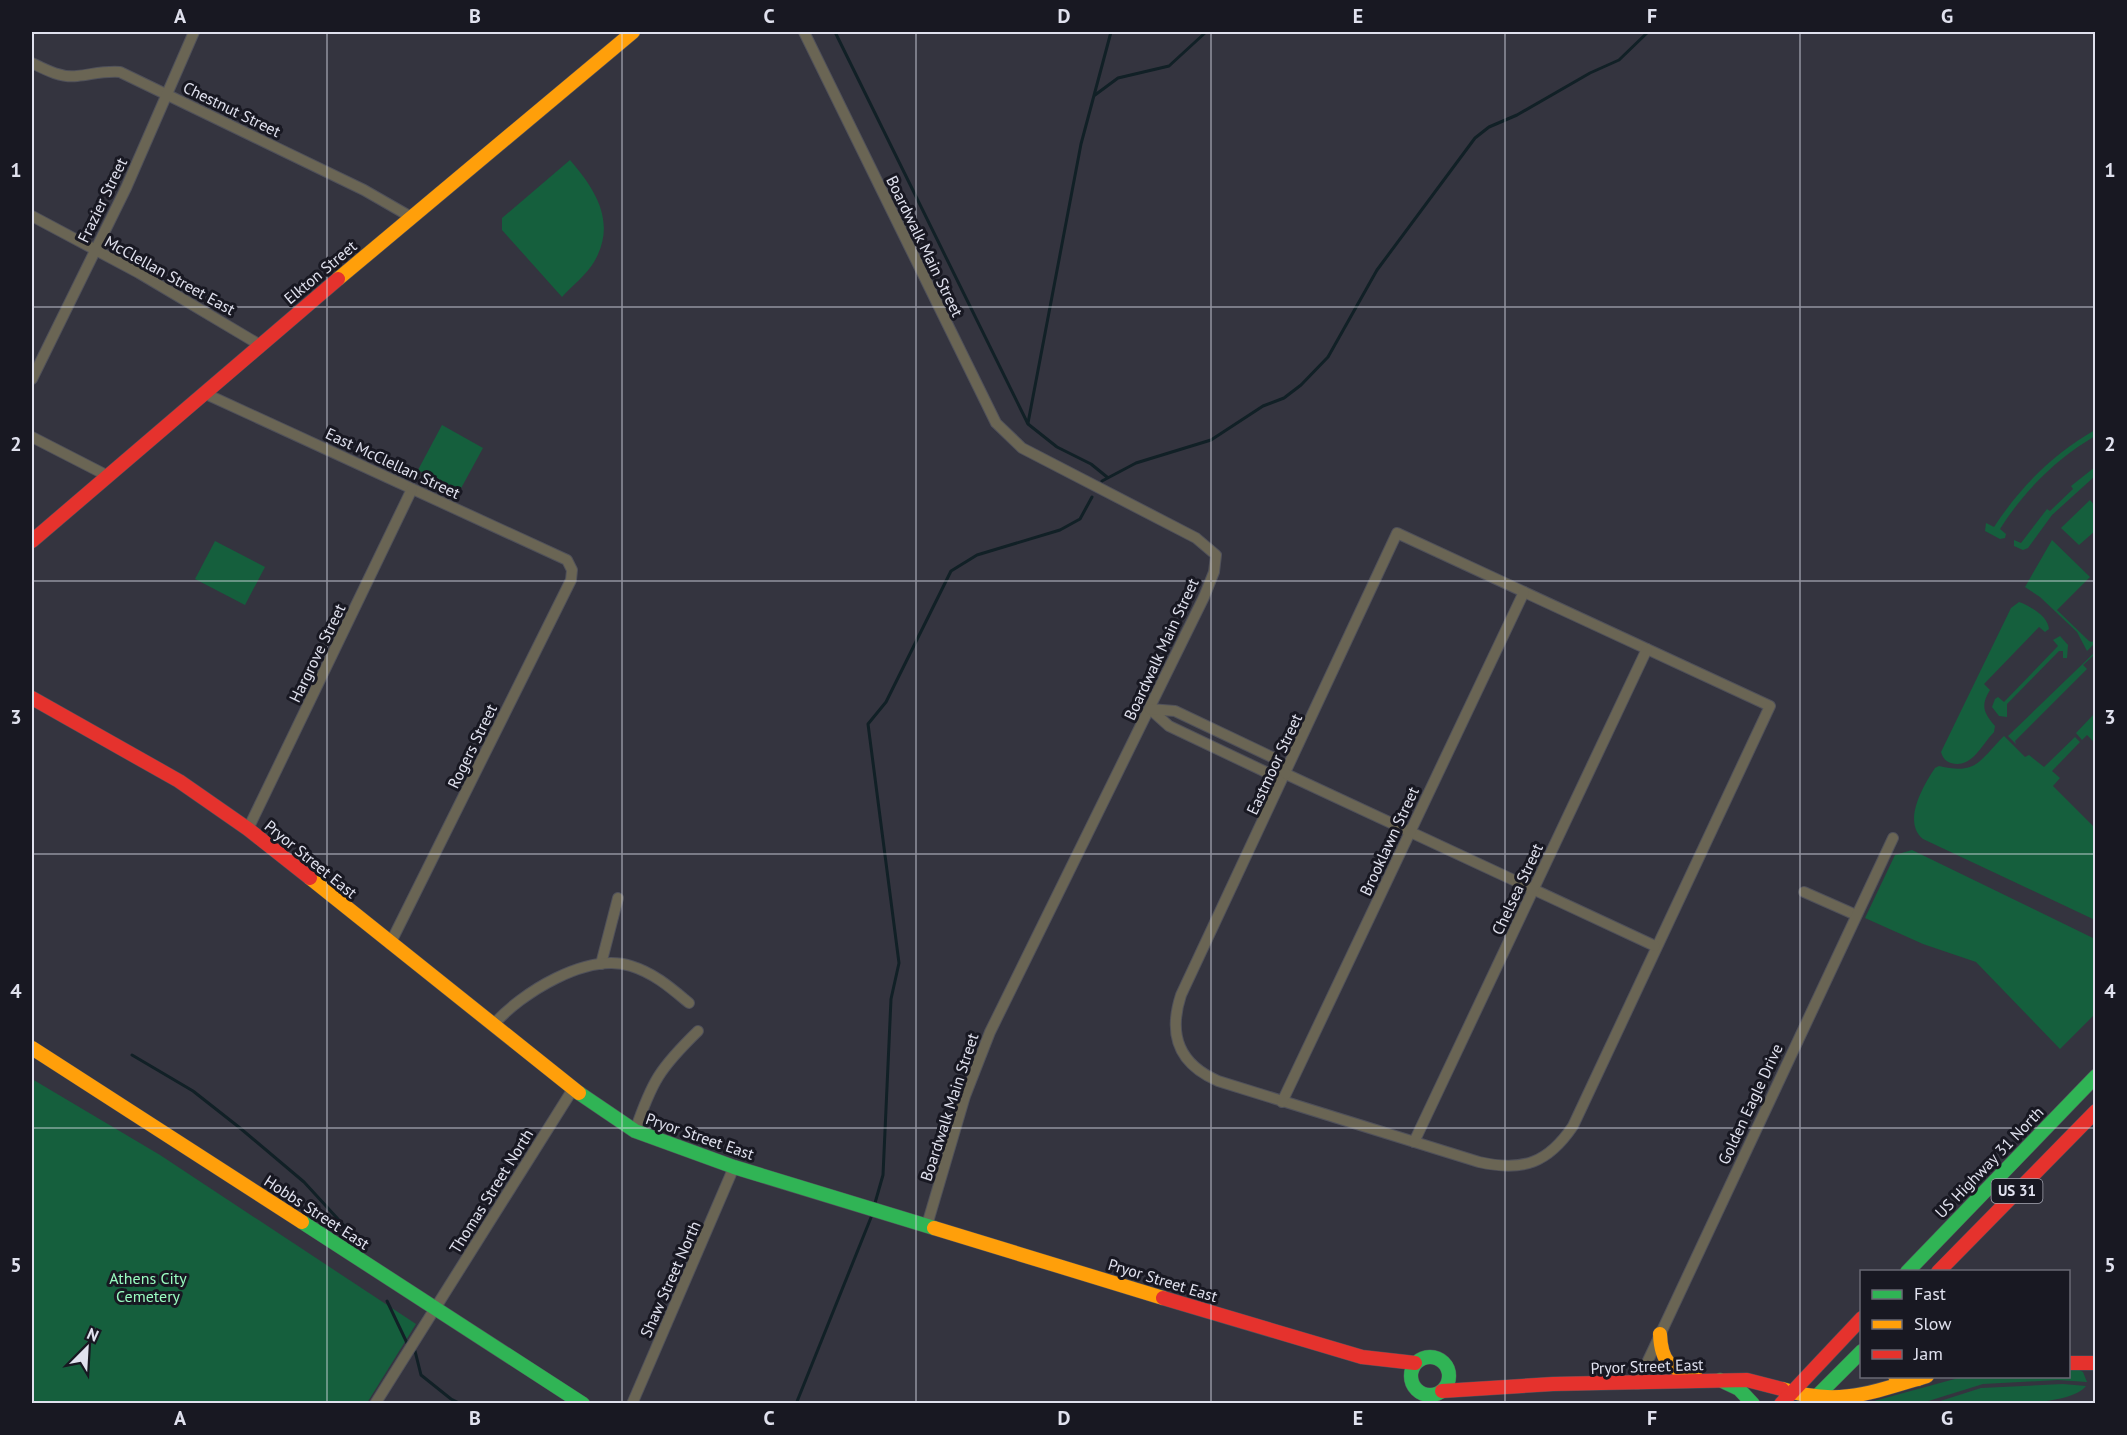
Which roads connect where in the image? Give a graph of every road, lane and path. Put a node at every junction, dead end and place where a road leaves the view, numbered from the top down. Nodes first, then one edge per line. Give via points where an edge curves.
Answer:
1 (194, 32) edge
2 (633, 32) edge
3 (804, 32) edge
4 (32, 63) edge
5 (168, 95) junction
6 (32, 216) edge
7 (411, 217) junction
8 (96, 250) junction
9 (260, 345) junction
10 (32, 379) edge
11 (206, 394) junction
12 (32, 437) edge
13 (108, 476) junction
14 (412, 489) junction
15 (32, 541) edge
16 (567, 560) joint
17 (1524, 592) junction
18 (1647, 649) junction
19 (32, 698) edge
20 (1150, 709) junction
21 (1286, 774) junction
22 (248, 829) junction
23 (1410, 832) junction
24 (1893, 837) dead end
25 (1533, 890) junction
26 (1804, 892) dead end
27 (618, 898) dead end
28 (1856, 915) junction
29 (390, 944) junction
30 (1655, 946) junction
31 (601, 964) junction
32 (689, 1003) dead end
33 (493, 1025) junction
34 (698, 1031) dead end
35 (32, 1048) edge
36 (2096, 1076) edge
37 (573, 1089) junction
38 (1282, 1102) junction
39 (2096, 1111) edge
40 (635, 1131) junction
41 (1414, 1142) junction
42 (734, 1167) junction
43 (927, 1226) junction
44 (1909, 1270) edge
45 (1940, 1270) edge
46 (434, 1308) junction
47 (1860, 1320) edge
48 (1660, 1334) junction
49 (1860, 1353) edge
50 (1362, 1357) junction
51 (1414, 1363) junction
52 (2096, 1363) edge
53 (2070, 1364) edge
54 (1449, 1372) junction
55 (1922, 1378) edge
56 (1714, 1380) junction
57 (1637, 1384) junction
58 (1413, 1386) junction
59 (1502, 1386) junction
60 (1442, 1391) junction
61 (1792, 1392) junction
62 (1812, 1401) edge
63 (375, 1404) edge
64 (583, 1404) edge
65 (632, 1404) edge
66 (1753, 1404) edge
67 (1780, 1404) edge

1 - 5 street, Frazier Street
2 - 7 street, Elkton Street
3 - 20 street, Boardwalk Main Street via 996,423 1022,448 1196,538 1216,555 1204,597
4 - 5 street, Chestnut Street via 54,74 120,72
5 - 7 street, Chestnut Street via 364,190
5 - 8 street, Frazier Street
6 - 8 street, McClellan Street East
7 - 9 street, Elkton Street
8 - 9 street, McClellan Street East
8 - 10 street, Frazier Street
9 - 11 street, Elkton Street
11 - 13 street, Elkton Street
11 - 14 street, East McClellan Street
12 - 13 street
13 - 15 street, Elkton Street
14 - 16 street, East McClellan Street
14 - 22 street, Hargrove Street
16 - 29 street, Rogers Street via 571,580
17 - 18 street, Eastmoor Street
17 - 21 street, Eastmoor Street via 1397,533
17 - 23 street, Brooklawn Street
18 - 25 street, Chelsea Street
18 - 30 street, Eastmoor Street via 1770,706
19 - 22 street, Pryor Street East via 180,781
20 - 21 street via 1169,726 1270,774
20 - 21 street via 1175,711 1274,758
20 - 43 street, Boardwalk Main Street via 990,1032 965,1096
21 - 23 street
21 - 38 street, Eastmoor Street via 1175,1014 1179,1045 1202,1074
22 - 29 street, Pryor Street East
23 - 25 street
23 - 38 street, Brooklawn Street
24 - 28 street, Golden Eagle Drive
25 - 30 street
25 - 41 street, Chelsea Street
26 - 28 street
27 - 31 street
28 - 48 street, Golden Eagle Drive
29 - 33 street, Pryor Street East
30 - 41 street, Eastmoor Street via 1560,1146 1545,1158 1522,1165 1498,1166
31 - 32 street via 630,965 658,978
31 - 33 street via 564,974 536,988
33 - 37 street, Pryor Street East
34 - 40 street via 658,1073
35 - 46 street, Hobbs Street East
36 - 44 street, US Highway 31 North / US 31
37 - 40 street, Pryor Street East
37 - 46 street, Thomas Street North
38 - 41 street, Eastmoor Street
39 - 45 street, US 31
40 - 42 street, Pryor Street East
42 - 43 street, Pryor Street East
42 - 65 street, Shaw Street North
43 - 50 street, Pryor Street East
46 - 63 street, Thomas Street North
46 - 64 street, Hobbs Street East
47 - 61 street
48 - 56 street via 1664,1364 1675,1371
48 - 57 street, Golden Eagle Drive
49 - 62 street
50 - 51 street, Pryor Street East
50 - 58 street, Pryor Street East via 1400,1373
51 - 54 street via 1434,1357 1444,1362
51 - 58 street via 1410,1374
52 - 53 street
54 - 59 street, Pryor Street East
54 - 60 street
55 - 62 street, Pryor Street East via 1834,1400
56 - 57 street, Pryor Street East
56 - 61 street, Pryor Street East via 1767,1383
56 - 66 street via 1739,1389
57 - 59 street, Pryor Street East
58 - 60 street via 1428,1395
59 - 60 street, Pryor Street East
61 - 62 street, Pryor Street East
61 - 67 street

